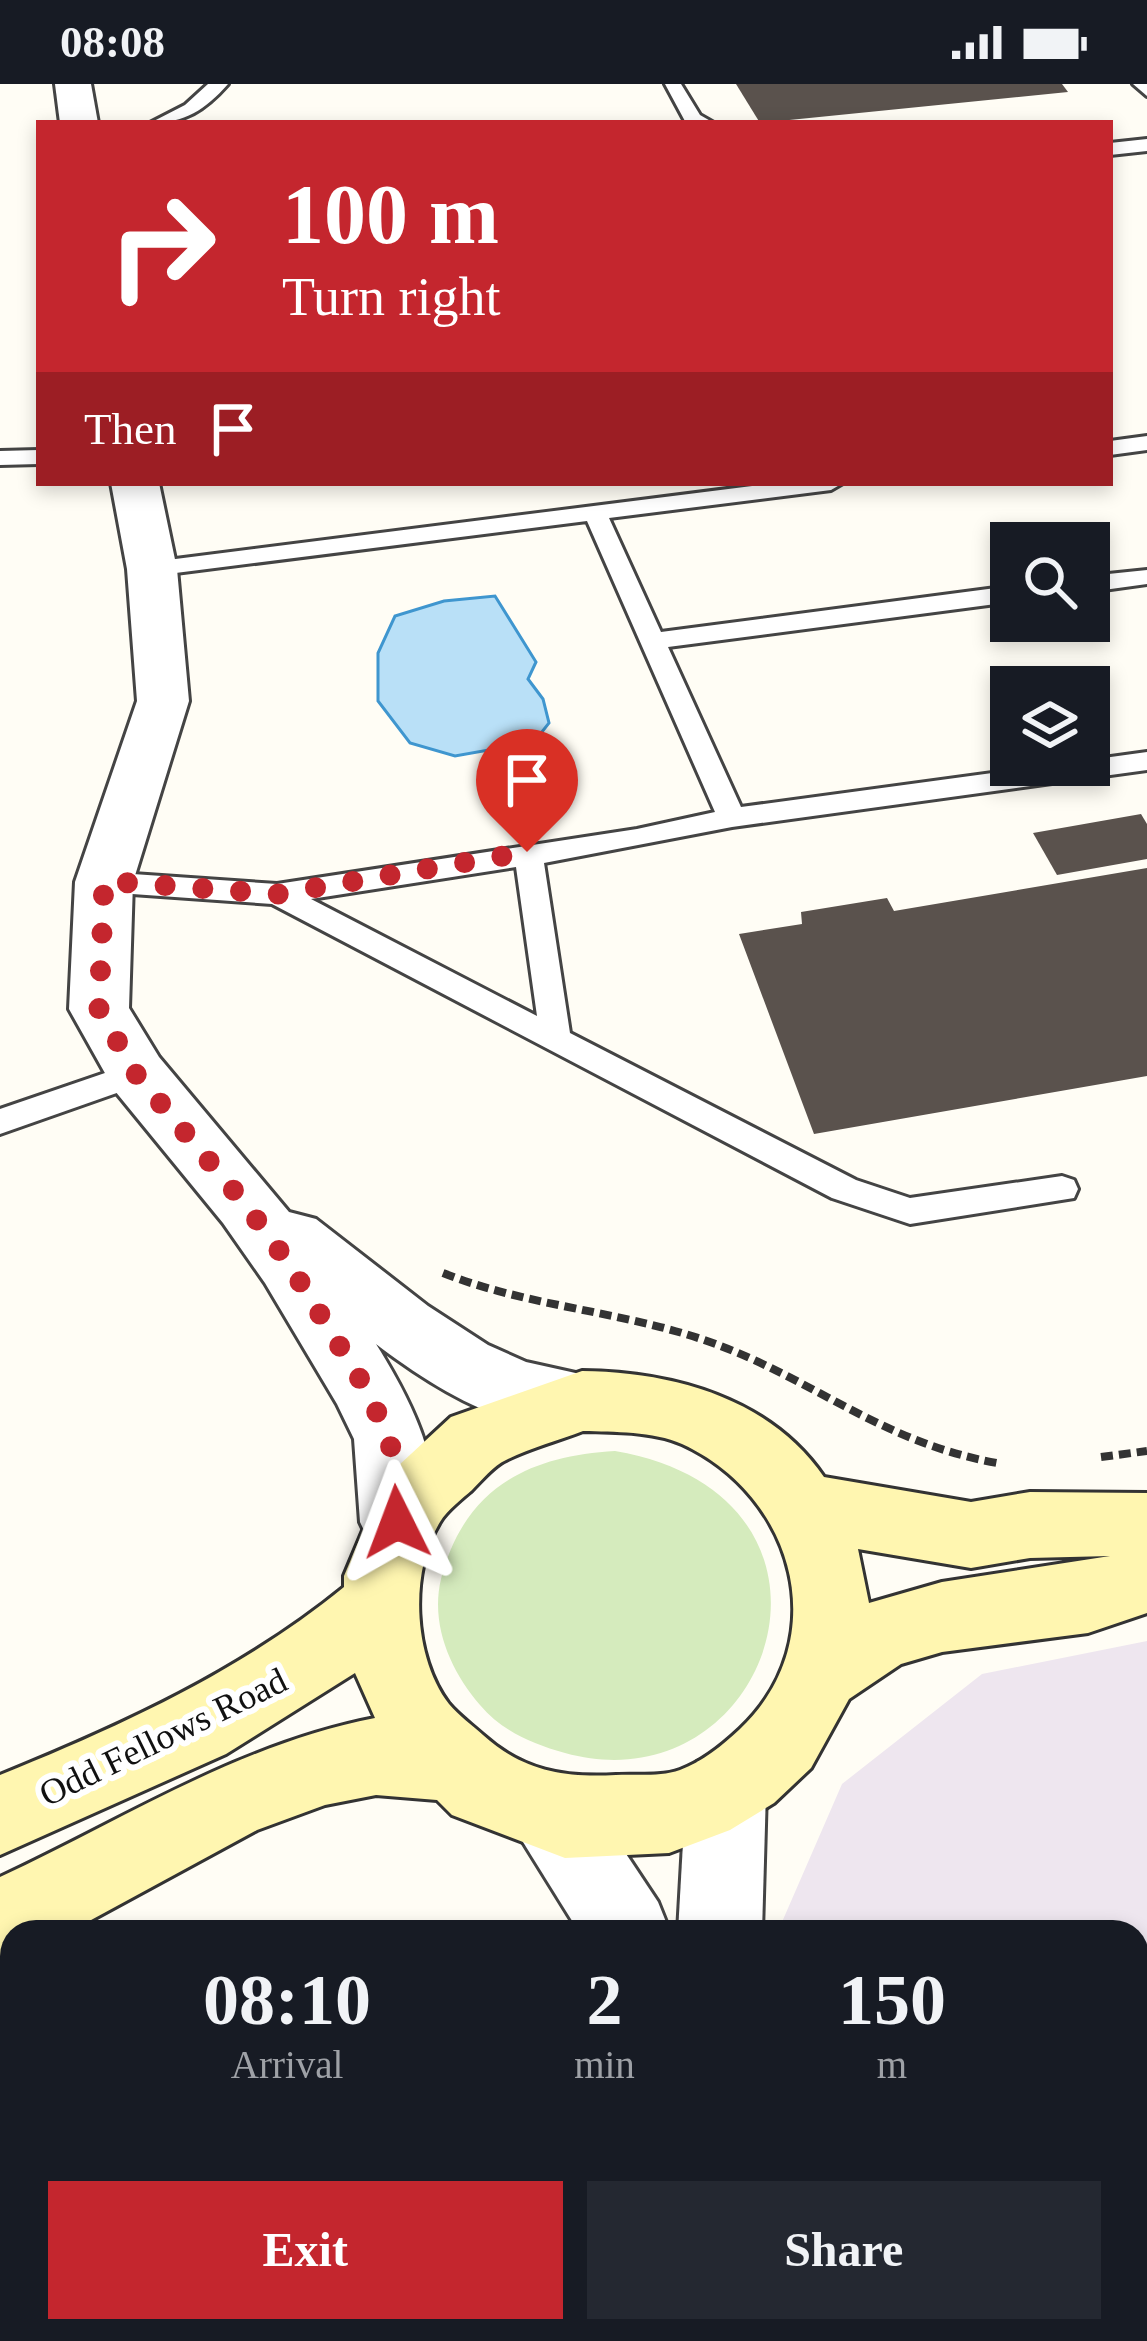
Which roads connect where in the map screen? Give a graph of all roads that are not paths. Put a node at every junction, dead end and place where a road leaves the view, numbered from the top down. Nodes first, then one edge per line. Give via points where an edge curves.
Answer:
1 (73, 84) edge
2 (219, 84) edge
3 (673, 86) edge
4 (79, 120) edge
5 (167, 120) edge
6 (696, 120) edge
7 (1147, 145) edge
8 (1113, 148) edge
9 (1147, 443) edge
10 (1113, 448) edge
11 (36, 457) edge
12 (0, 458) edge
13 (136, 486) edge
14 (801, 486) edge
15 (596, 513) junction
16 (152, 569) junction
17 (1147, 577) edge
18 (1110, 581) edge
19 (990, 597) edge
20 (653, 641) junction
21 (1147, 760) edge
22 (732, 818) junction
23 (527, 852) junction
24 (104, 881) junction
25 (278, 894) junction
26 (555, 1036) junction
27 (136, 1074) junction
28 (0, 1123) edge
29 (1062, 1189) dead end
30 (245, 1204) junction
31 (582, 1401) junction
32 (803, 1507) junction
33 (397, 1522) junction
34 (1147, 1526) edge
35 (1147, 1580) edge
36 (378, 1606) junction
37 (824, 1672) junction
38 (449, 1762) junction
39 (726, 1790) junction
40 (553, 1814) junction
41 (0, 1815) edge
42 (30, 1918) edge
43 (620, 1920) edge
44 (721, 1920) edge

1 - 4 street
2 - 5 lane via 192,110
3 - 6 lane
7 - 8 lane
9 - 10 lane
11 - 12 lane
13 - 16 street
14 - 15 lane
15 - 16 lane
15 - 20 lane
16 - 24 street via 163,701
17 - 18 lane
19 - 20 lane
20 - 22 lane
21 - 22 lane
22 - 23 lane
23 - 25 lane
23 - 26 lane
24 - 25 lane
24 - 27 street via 99,1009
25 - 26 lane
26 - 29 lane via 844,1189 910,1210
27 - 28 lane
27 - 30 street
30 - 31 street via 430,1342 524,1391
30 - 33 street via 327,1323 390,1439
31 - 32 main road via 625,1401 708,1423 746,1445
31 - 33 main road via 539,1408 462,1445
32 - 34 main road via 971,1535 1030,1525
32 - 37 main road via 832,1586
33 - 36 main road
35 - 37 main road via 881,1634
36 - 38 main road via 387,1673 412,1722
36 - 41 main road, Odd Fellows Road via 326,1654 241,1707
37 - 39 main road via 806,1713
38 - 40 main road via 497,1795
38 - 42 main road via 379,1756 265,1782
39 - 40 main road via 672,1813 612,1820
39 - 44 street
40 - 43 street

